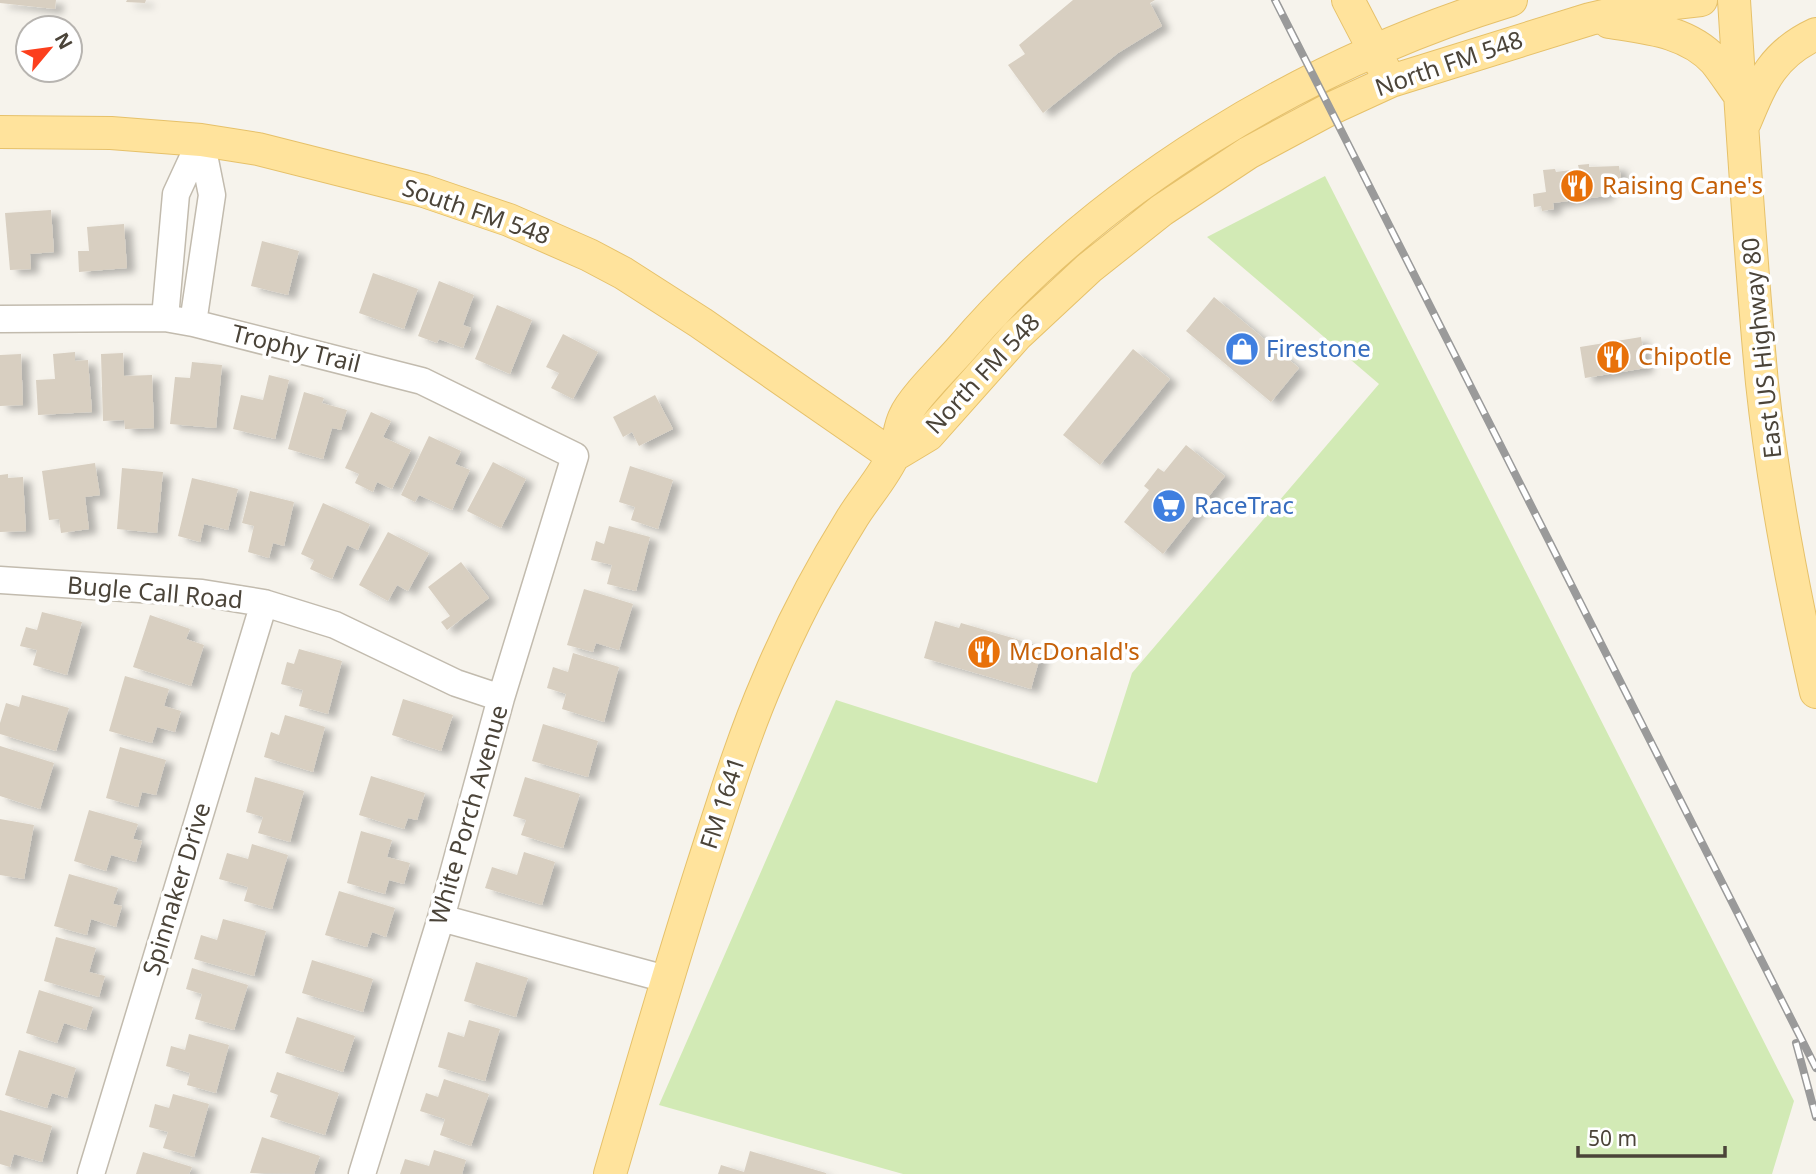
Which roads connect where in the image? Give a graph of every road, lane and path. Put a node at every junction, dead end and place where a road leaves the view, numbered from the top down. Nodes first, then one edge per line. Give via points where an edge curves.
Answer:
1 (1348, 0) edge
2 (1511, 0) edge
3 (1701, 0) edge
4 (1734, 0) edge
5 (1590, 19) junction
6 (1816, 34) edge
7 (1375, 52) junction
8 (1391, 81) junction
9 (1742, 112) junction
10 (0, 132) edge
11 (201, 140) junction
12 (165, 318) junction
13 (0, 319) edge
14 (193, 323) junction
15 (575, 456) joint
16 (893, 456) junction
17 (0, 580) edge
18 (264, 603) junction
19 (1816, 692) edge
20 (501, 698) junction
21 (441, 919) junction
22 (666, 979) junction
23 (91, 1174) edge
24 (362, 1174) edge
25 (610, 1174) edge

1 - 7 main road
2 - 7 main road, North FM 548
3 - 5 main road, North FM 548
4 - 9 main road, East US Highway 80
5 - 8 main road, North FM 548
5 - 9 main road via 1686,39 1716,62
6 - 9 main road via 1789,49
7 - 8 main road
7 - 16 main road, North FM 548 via 1287,94 1196,146 1064,247 973,335 905,414
8 - 16 main road, North FM 548 via 1286,131 1162,210 1048,305 928,435
9 - 19 main road, East US Highway 80 via 1762,383 1776,486
10 - 11 main road, South FM 548 via 80,131
11 - 12 street via 176,194
11 - 14 street via 212,195
11 - 16 main road, South FM 548 via 270,152 424,191 549,236 660,296
12 - 13 street, Trophy Trail
12 - 14 street, Trophy Trail
14 - 15 street, Trophy Trail via 422,381
15 - 20 street, White Porch Avenue
16 - 22 main road, FM 1641 / FM 1641 via 837,543 769,678
17 - 18 street, Bugle Call Road via 202,593
18 - 20 street, Bugle Call Road via 335,625 456,683
18 - 23 street, Spinnaker Drive
20 - 21 street, White Porch Avenue
21 - 22 street
21 - 24 street, White Porch Avenue
22 - 25 main road, FM 1641 / FM 1641

